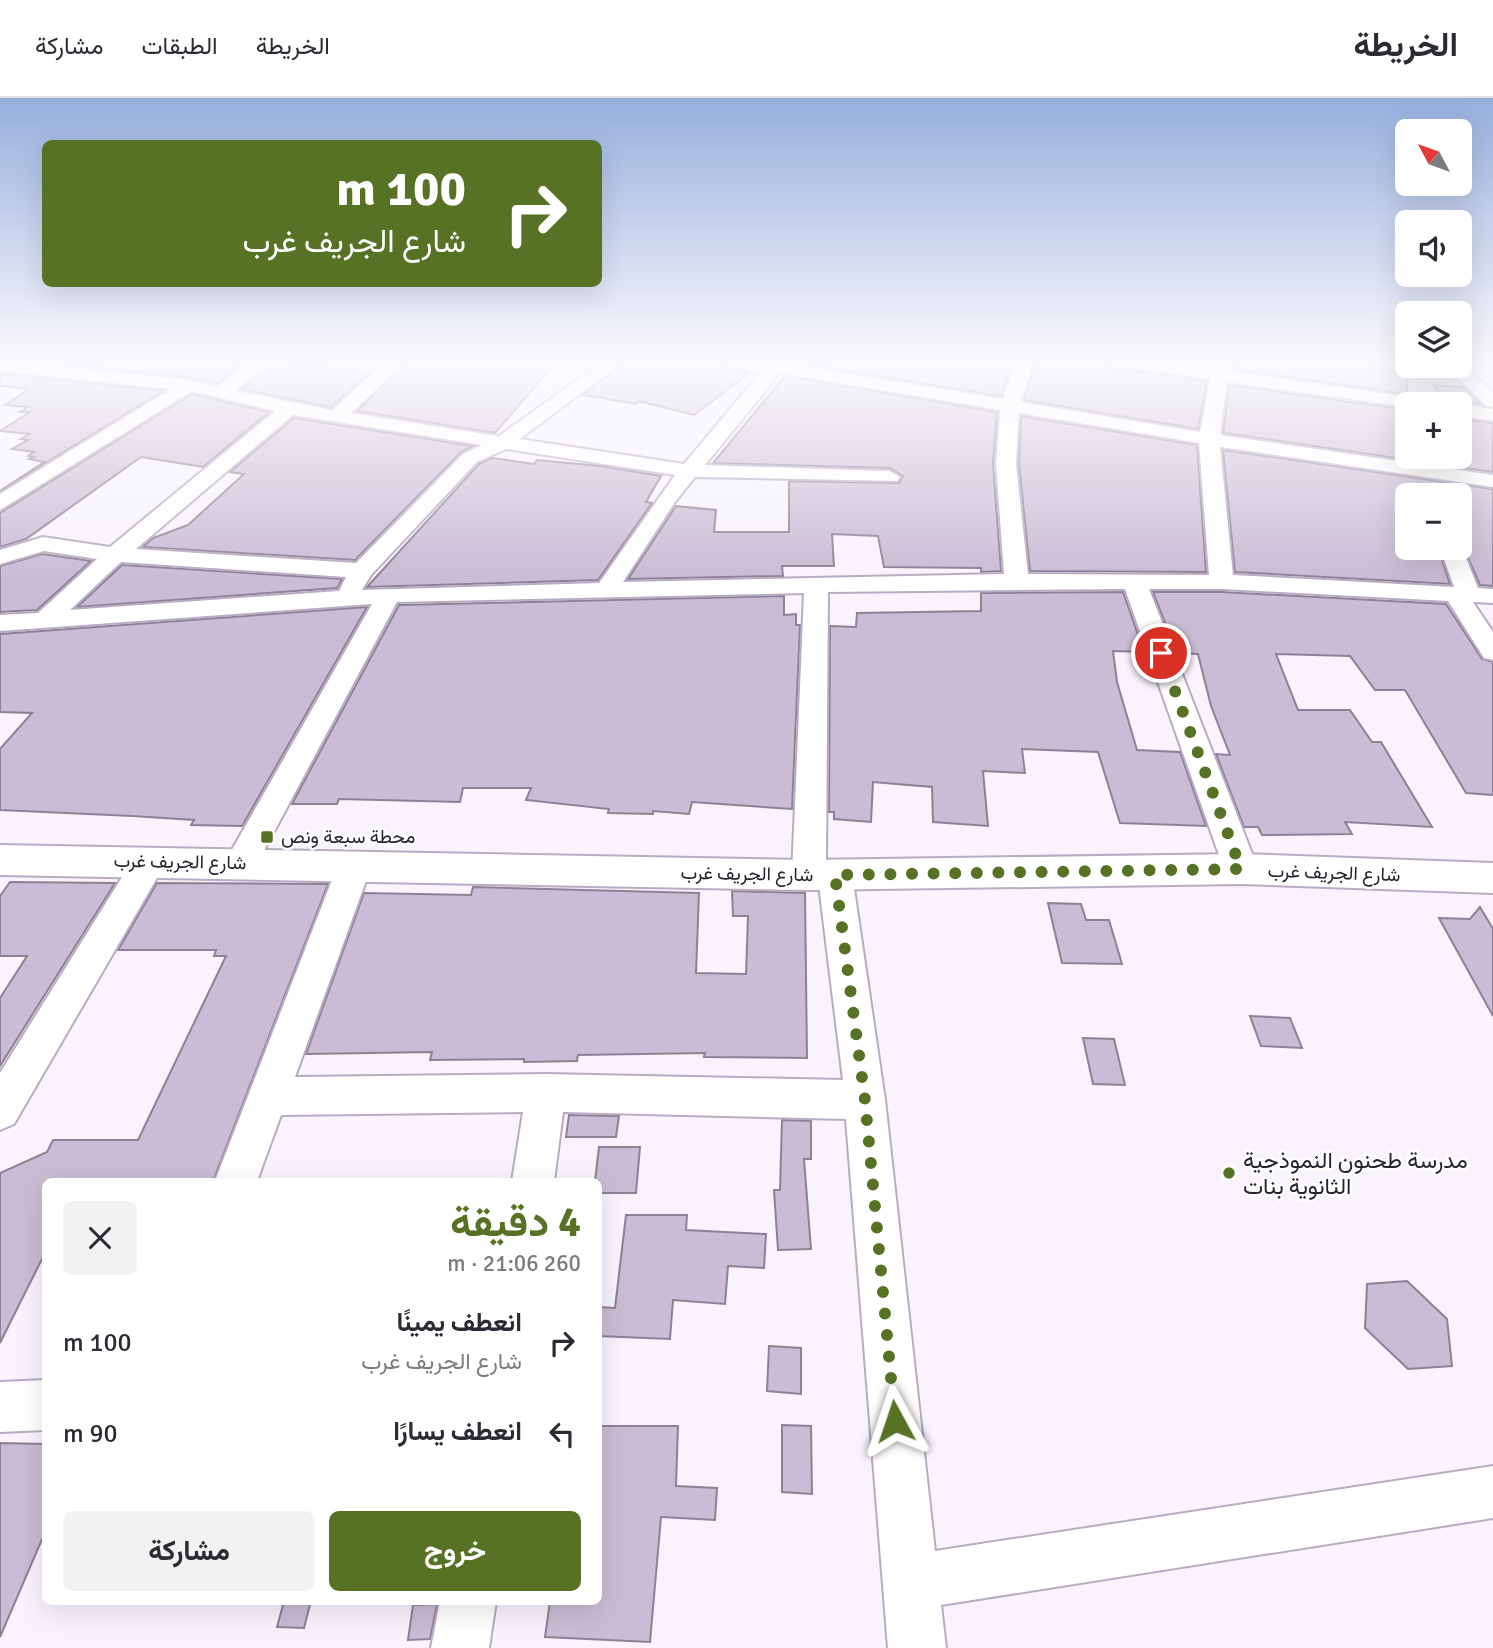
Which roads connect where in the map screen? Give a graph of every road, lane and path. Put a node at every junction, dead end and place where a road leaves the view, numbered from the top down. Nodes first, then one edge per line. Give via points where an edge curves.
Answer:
1 (111, 432) edge
2 (261, 432) edge
3 (432, 432) edge
4 (516, 432) edge
5 (720, 432) edge
6 (1008, 432) edge
7 (1170, 432) edge
8 (1210, 432) edge
9 (1209, 439) junction
10 (500, 444) junction
11 (687, 471) junction
12 (13, 472) dead end
13 (1423, 473) junction
14 (39, 476) junction
15 (890, 477) dead end
16 (1493, 481) edge
17 (1427, 483) edge
18 (0, 503) edge
19 (115, 555) junction
20 (0, 557) edge
21 (1457, 560) edge
22 (362, 571) junction
23 (1134, 580) junction
24 (1017, 581) junction
25 (1222, 582) junction
26 (816, 585) junction
27 (607, 589) junction
28 (389, 595) junction
29 (1473, 596) edge
30 (344, 597) junction
31 (43, 622) junction
32 (0, 623) edge
33 (1493, 652) edge
34 (0, 860) edge
35 (149, 862) junction
36 (241, 862) junction
37 (354, 867) junction
38 (1241, 869) junction
39 (822, 875) junction
40 (1493, 878) edge
41 (546, 1093) junction
42 (269, 1096) junction
43 (865, 1100) junction
44 (0, 1110) edge
45 (237, 1178) edge
46 (533, 1178) edge
47 (42, 1405) edge
48 (0, 1407) edge
49 (1493, 1492) edge
50 (909, 1582) junction
51 (467, 1605) edge
52 (460, 1648) edge
53 (917, 1648) edge

1 - 14 street
2 - 19 street
3 - 10 street
4 - 10 street
5 - 11 street
6 - 24 street via 1006,464
7 - 9 street
8 - 9 street
9 - 13 street
9 - 25 street
10 - 11 street
10 - 22 street via 470,458
11 - 15 street
11 - 27 street
12 - 14 street
13 - 16 street
13 - 17 street
14 - 18 street
19 - 20 street via 43,544
19 - 22 street
19 - 31 street
21 - 29 street
22 - 30 street
23 - 24 street
23 - 25 street
23 - 38 street
24 - 26 street
25 - 29 street
26 - 27 street
26 - 39 street
27 - 28 street
28 - 30 street
28 - 36 street
29 - 33 street
30 - 31 street
31 - 32 street
34 - 35 street, شارع الجريف غرب
35 - 36 street, شارع الجريف غرب
35 - 44 street
36 - 37 street, شارع الجريف غرب
37 - 39 street, شارع الجريف غرب
37 - 42 street
38 - 39 street, شارع الجريف غرب
38 - 40 street, شارع الجريف غرب
39 - 43 street
41 - 42 street
41 - 43 street
41 - 46 street
42 - 45 street
43 - 50 street
47 - 48 street
49 - 50 street
50 - 53 street
51 - 52 street

